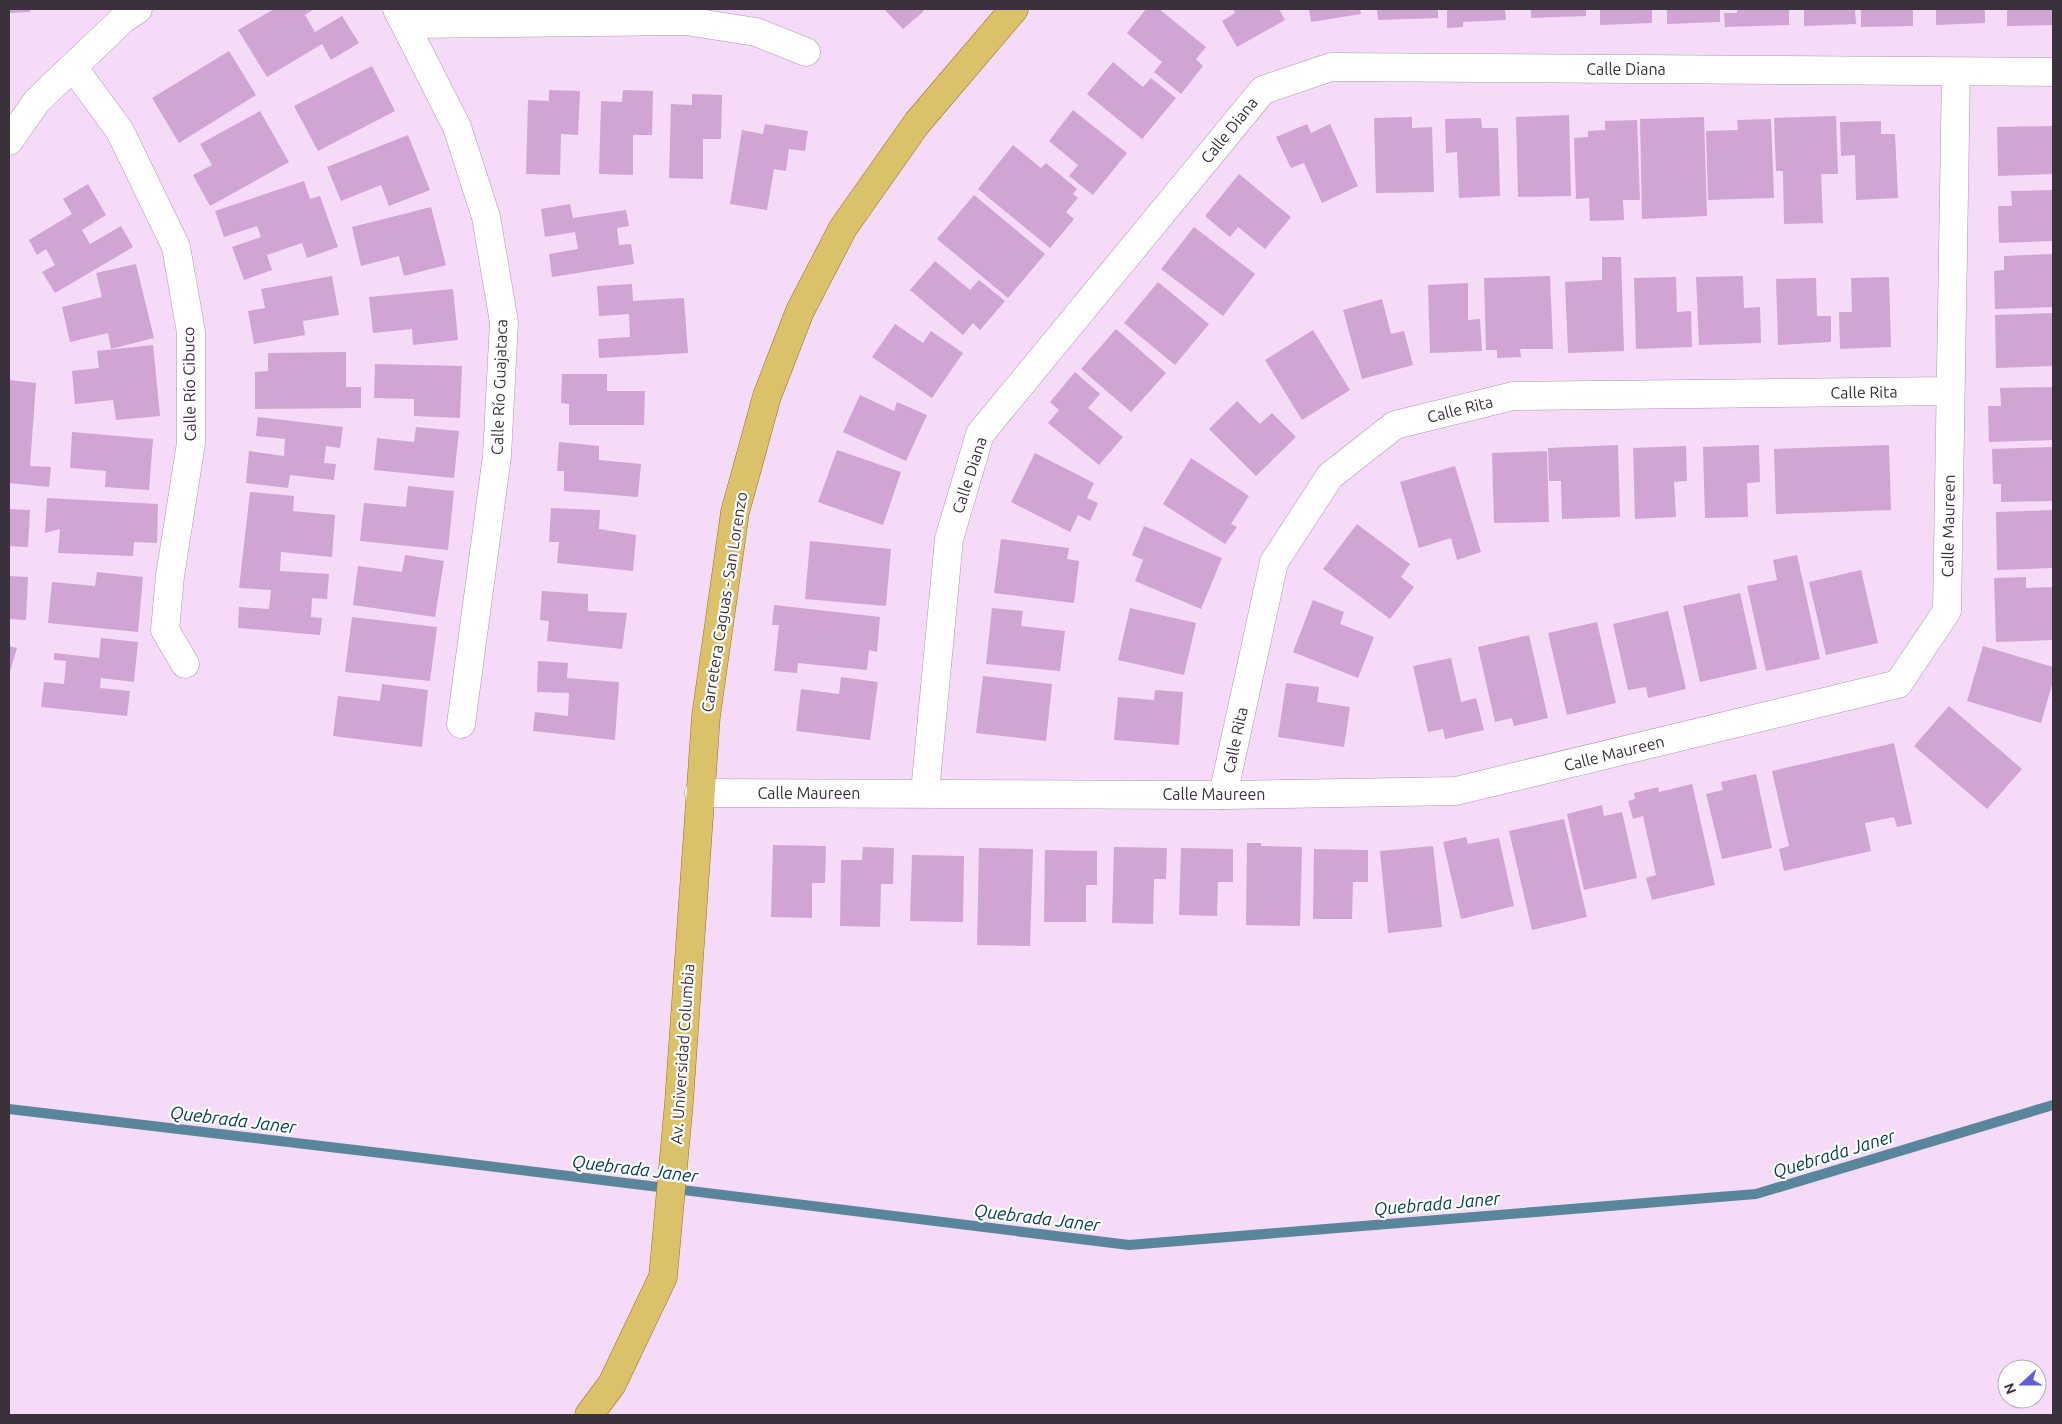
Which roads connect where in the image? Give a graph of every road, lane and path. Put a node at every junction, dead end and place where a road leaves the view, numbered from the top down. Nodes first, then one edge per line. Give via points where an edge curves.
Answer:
1 (138, 9) edge
2 (1014, 9) edge
3 (401, 17) edge
4 (806, 52) dead end
5 (73, 67) junction
6 (1956, 72) junction
7 (2053, 72) edge
8 (9, 141) edge
9 (1950, 391) junction
10 (185, 664) dead end
11 (461, 724) dead end
12 (925, 792) junction
13 (699, 793) junction
14 (1223, 795) junction
15 (589, 1415) edge

1 - 5 street
2 - 13 main road, Carretera Caguas - San Lorenzo via 911,131 843,228 800,311 767,396 735,512 714,650
3 - 4 street via 686,21 756,32
3 - 11 street, Calle Río Guajataca via 460,136 486,217 504,322 497,456
5 - 8 street via 37,101
5 - 10 street, Calle Río Cibuco via 120,131 176,247 191,332 191,443 165,630
6 - 7 street, Calle Diana
6 - 9 street, Calle Maureen
6 - 12 street, Calle Diana via 1331,67 1262,90 980,434 949,539
9 - 14 street, Calle Rita via 1513,396 1395,425 1330,476 1274,562
9 - 14 street, Calle Maureen via 1946,611 1898,684 1456,791
12 - 13 street, Calle Maureen
12 - 14 street, Calle Maureen
13 - 15 main road, Av. Universidad Columbia via 679,1102 663,1277 612,1384

